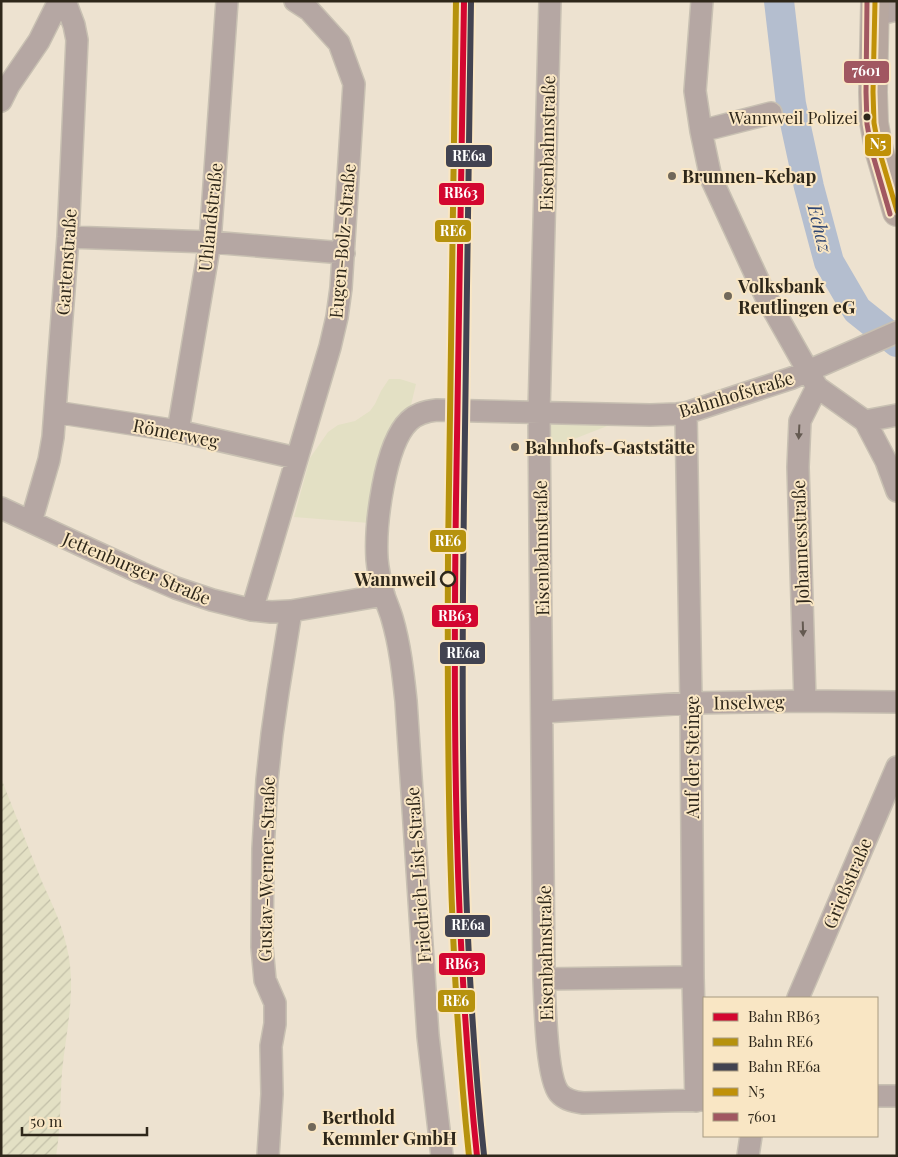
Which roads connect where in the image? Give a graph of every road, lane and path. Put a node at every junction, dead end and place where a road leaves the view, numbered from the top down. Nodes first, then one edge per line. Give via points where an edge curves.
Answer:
1 (59, 1) edge
2 (65, 1) edge
3 (227, 1) edge
4 (296, 1) edge
5 (550, 1) edge
6 (702, 1) edge
7 (882, 9) edge
8 (1, 101) edge
9 (771, 114) dead end
10 (701, 131) junction
11 (897, 212) edge
12 (68, 237) junction
13 (210, 242) junction
14 (344, 253) junction
15 (897, 332) edge
16 (813, 379) junction
17 (55, 412) junction
18 (539, 412) junction
19 (686, 413) junction
20 (897, 415) edge
21 (865, 420) junction
22 (178, 431) junction
23 (296, 458) junction
24 (897, 491) edge
25 (1, 508) edge
26 (31, 522) junction
27 (384, 596) junction
28 (252, 610) junction
29 (291, 611) junction
30 (805, 701) junction
31 (897, 702) edge
32 (691, 703) junction
33 (542, 712) junction
34 (897, 767) edge
35 (693, 977) junction
36 (544, 979) junction
37 (798, 997) edge
38 (878, 1096) edge
39 (897, 1096) edge
40 (700, 1100) edge
41 (751, 1137) edge
42 (268, 1156) edge
43 (442, 1156) edge
44 (748, 1156) edge

1 - 8 street
2 - 12 street, Gartenstraße via 77,40
3 - 13 street, Uhlandstraße
4 - 14 street, Eugen-Bolz-Straße via 309,10 339,43 354,84
5 - 18 street, Eisenbahnstraße
6 - 10 street via 695,92
7 - 11 main road via 873,92 874,123
9 - 10 street
10 - 16 street via 711,178 765,294
12 - 13 street
12 - 17 street, Gartenstraße
13 - 14 street
13 - 22 street, Uhlandstraße
14 - 23 street, Eugen-Bolz-Straße via 337,317
15 - 16 street, Bahnhofstraße via 871,343
16 - 19 street, Bahnhofstraße via 792,378
16 - 21 street
16 -> 30 street, Johannesstraße via 800,421 798,467
17 - 22 street, Römerweg
17 - 26 street, Gartenstraße via 49,460
18 - 19 street, Bahnhofstraße
18 - 27 street, Bahnhofstraße via 447,409 427,411 409,420 392,454 378,515 376,538
18 - 33 street, Eisenbahnstraße
19 - 32 street, Auf der Steinge
20 - 21 street
21 - 24 street
22 - 23 street, Römerweg
23 - 28 street, Eugen-Bolz-Straße
25 - 26 street, Jettenburger Straße
26 - 28 street, Jettenburger Straße via 176,588
27 - 29 street, Jettenburger Straße
27 - 43 street, Friedrich-List-Straße via 392,618 406,701 428,1036
28 - 29 street, Jettenburger Straße
29 - 42 street, Gustav-Werner-Straße via 272,734 263,848 262,947 265,980 274,1003 275,1024 271,1046
30 - 31 street, Inselweg
30 - 32 street, Inselweg
32 - 33 street, Inselweg
32 - 35 street, Auf der Steinge
33 - 36 street, Eisenbahnstraße
34 - 37 street, Grießstraße
35 - 36 street
35 - 40 street, Auf der Steinge
36 - 40 street, Eisenbahnstraße via 550,1059 559,1093 573,1102 583,1103
38 - 39 street
41 - 44 street

